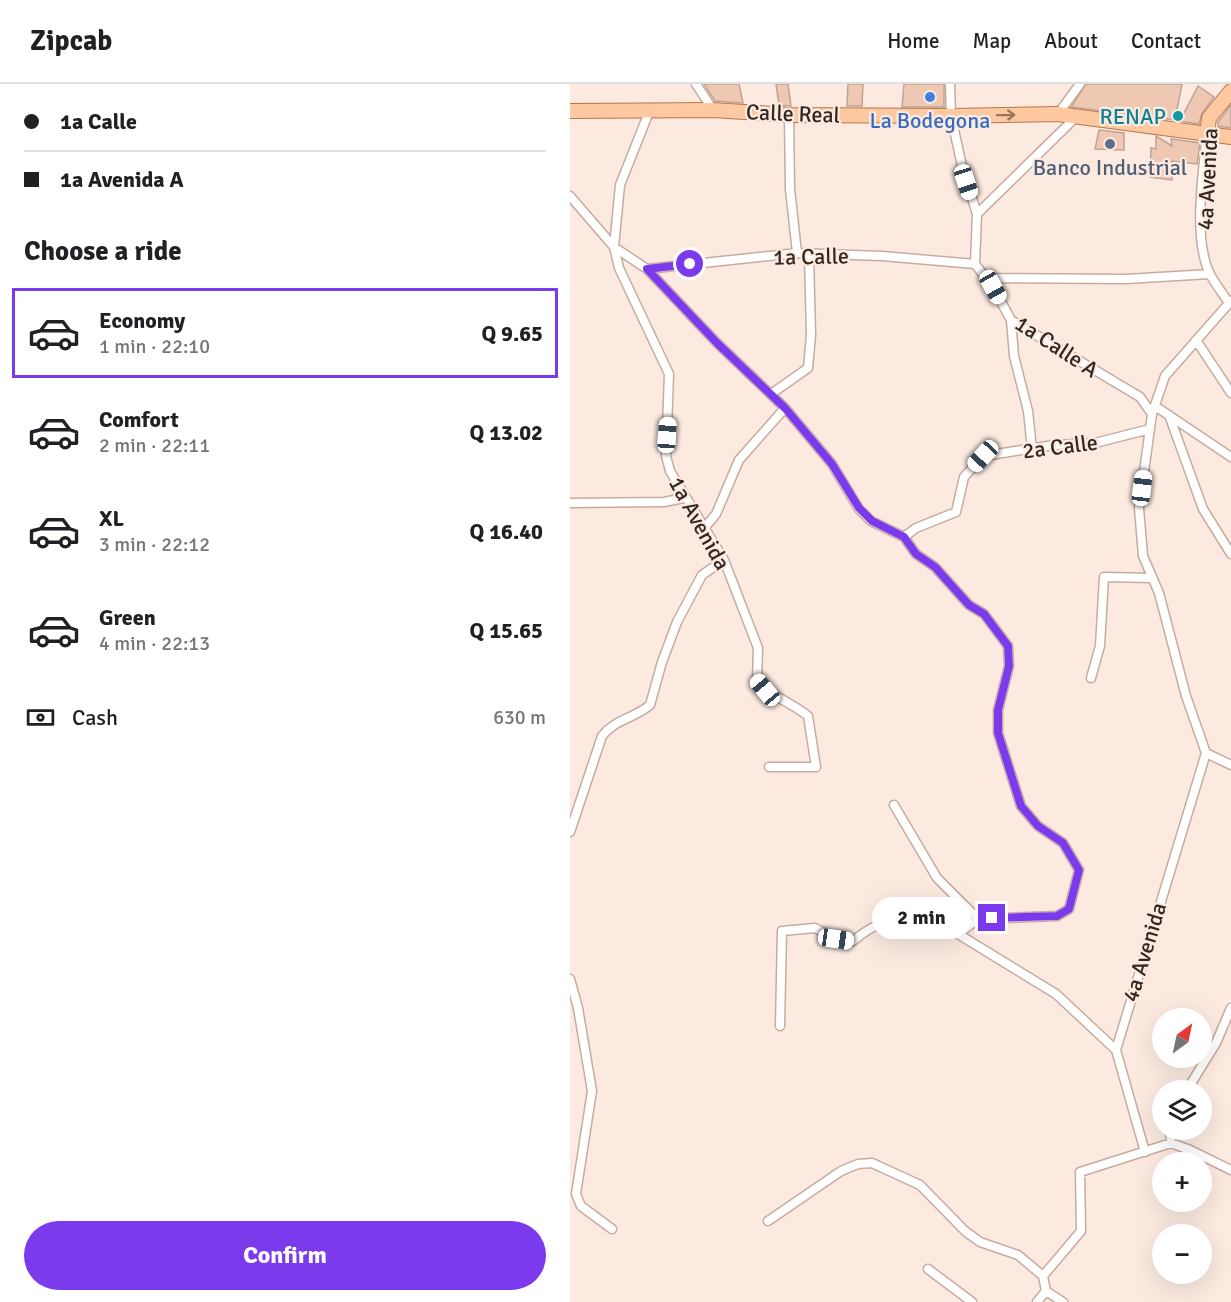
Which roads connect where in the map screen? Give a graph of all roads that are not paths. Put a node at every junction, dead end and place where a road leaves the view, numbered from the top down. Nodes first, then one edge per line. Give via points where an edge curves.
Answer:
1 (696, 84) edge
2 (950, 84) edge
3 (1080, 84) edge
4 (1231, 91) edge
5 (713, 110) junction
6 (570, 111) edge
7 (649, 112) junction
8 (1058, 114) junction
9 (789, 115) junction
10 (951, 116) junction
11 (1076, 117) junction
12 (1207, 134) junction
13 (1231, 137) edge
14 (570, 196) edge
15 (976, 214) junction
16 (614, 247) junction
17 (797, 253) junction
18 (809, 254) junction
19 (975, 264) junction
20 (647, 269) junction
21 (1210, 274) junction
22 (986, 278) junction
23 (1230, 302) edge
24 (1011, 320) junction
25 (1196, 340) junction
26 (1231, 393) edge
27 (771, 394) junction
28 (785, 408) junction
29 (1153, 410) junction
30 (1169, 416) junction
31 (1150, 429) junction
32 (1032, 449) junction
33 (1231, 457) edge
34 (684, 498) junction
35 (570, 503) edge
36 (705, 526) junction
37 (904, 537) junction
38 (1231, 554) edge
39 (724, 560) junction
40 (1152, 578) junction
41 (1091, 678) dead end
42 (1206, 753) junction
43 (1231, 765) edge
44 (769, 766) dead end
45 (894, 805) dead end
46 (570, 832) edge
47 (978, 919) junction
48 (958, 934) junction
49 (570, 979) edge
50 (1231, 1008) edge
51 (780, 1026) dead end
52 (1116, 1050) junction
53 (1193, 1080) edge
54 (1171, 1140) edge
55 (1171, 1143) junction
56 (1145, 1152) junction
57 (1231, 1169) edge
58 (768, 1221) dead end
59 (612, 1229) dead end
60 (928, 1269) dead end
61 (1043, 1276) junction
62 (1046, 1291) junction
63 (972, 1302) edge
64 (1037, 1302) edge
65 (1063, 1302) edge

1 - 5 street
2 - 10 street
3 - 8 street
4 - 12 main road, 4a Avenida via 1209,118
5 - 7 main road, Calle Real
5 - 9 main road, Calle Real
6 - 7 main road, Calle Real
7 - 16 street, 1a Avenida via 620,185
10 -> 8 main road, Calle Real
8 - 11 main road, Calle Real
9 - 10 main road, Calle Real
9 - 17 street via 790,189
10 - 15 street
11 - 12 main road, Calle Real
11 - 15 street
12 - 13 main road, Calle Real
12 - 21 street, 4a Avenida via 1200,211
14 - 16 street, 1a Avenida
15 - 19 street
16 - 20 street
16 - 34 street, 1a Avenida via 619,268 669,374 666,456
17 - 18 street, 1a Calle
17 - 20 street, 1a Calle
18 - 19 street, 1a Calle
18 - 27 street via 808,368
19 - 22 street, 1a Calle A
20 - 27 street
21 - 22 street via 1126,279
21 - 23 street, 4a Avenida
22 - 24 street, 1a Calle A
23 - 25 street
24 - 29 street, 1a Calle A via 1140,397
24 - 32 street
25 - 26 street
25 - 29 street via 1165,376
27 - 28 street
28 - 36 street via 739,460 716,514
28 - 37 street via 832,464 859,508 872,521
29 - 30 street, 1a Calle A
29 - 31 street
30 - 33 street, 1a Calle A
30 - 38 street via 1203,509
31 - 32 street, 2a Calle via 1095,443
31 - 40 street via 1139,508 1143,556
32 - 37 street, 2a Calle via 983,456 964,477 956,512
34 - 35 street via 664,502
34 - 36 street, 1a Avenida
36 - 39 street, 1a Avenida
37 - 47 street via 916,554 935,567 969,605 984,614 1008,646 1009,666 998,710 998,733 1021,806 1038,826 1063,843 1079,870 1069,909 1057,916
39 - 44 street, 1a Avenida via 758,648 757,680 765,690 808,716 816,767
39 - 46 street via 702,575 677,622 650,705 611,725 602,736
40 - 41 street via 1104,577 1100,646
40 - 42 street
42 - 43 street
42 - 52 street, 4a Avenida
45 - 47 street via 936,878
47 - 48 street
48 - 51 street via 912,919 891,920 871,927 853,941 836,939 815,928 782,931
48 - 52 street via 1056,994
49 - 59 street via 592,1091 576,1194 581,1206
50 - 53 street via 1216,1043
52 - 56 street
54 - 55 street
55 - 56 street
55 - 57 street
56 - 61 street via 1080,1172 1081,1231
58 - 61 street via 841,1171 872,1163 920,1185 980,1242 1018,1255
60 - 63 street
61 - 62 street
62 - 64 street
62 - 65 street

